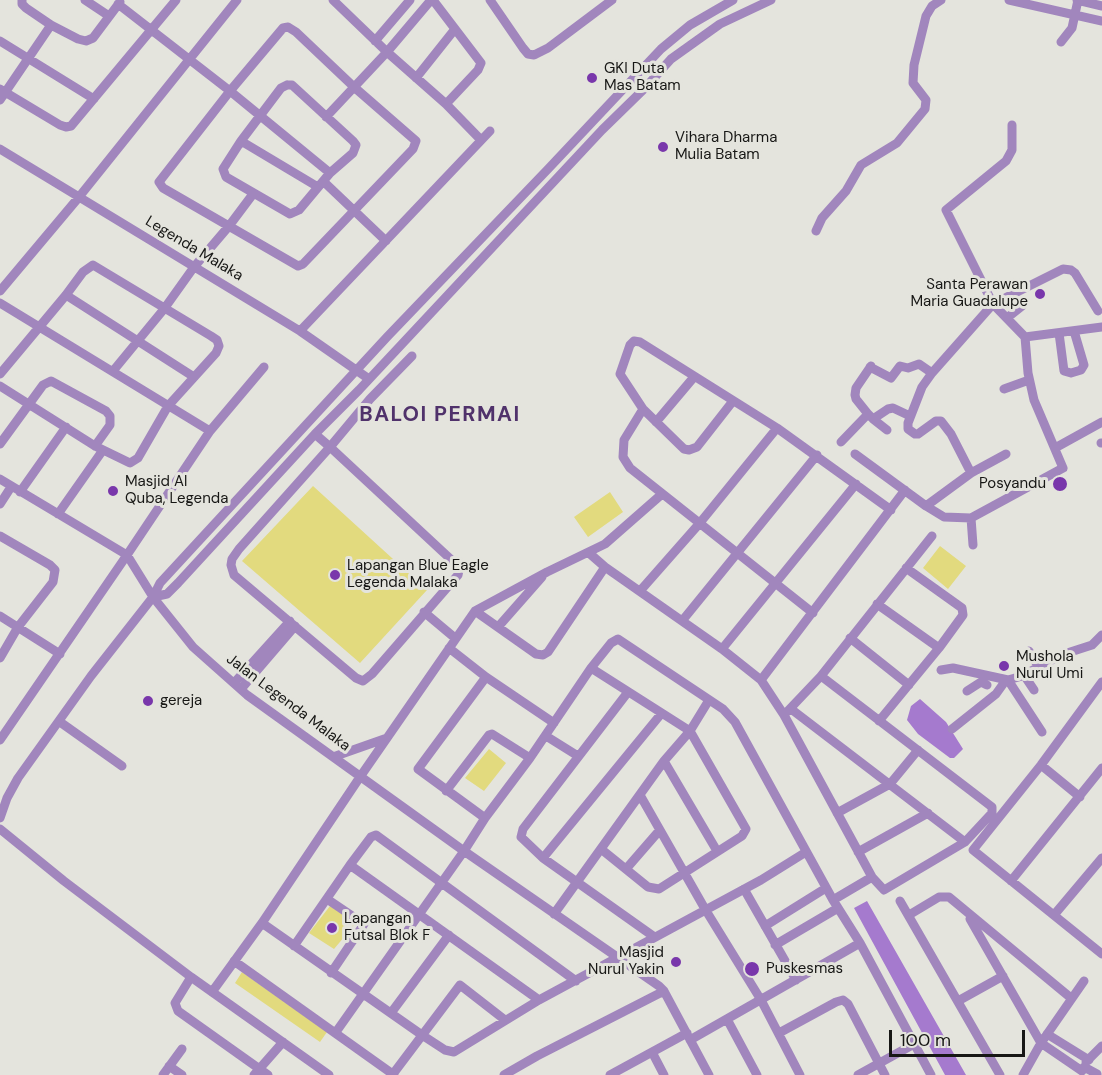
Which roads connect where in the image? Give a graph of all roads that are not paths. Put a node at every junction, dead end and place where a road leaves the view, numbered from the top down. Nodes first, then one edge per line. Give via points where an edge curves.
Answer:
1 (22, 0) edge
2 (85, 0) edge
3 (176, 0) edge
4 (237, 0) edge
5 (410, 0) edge
6 (432, 0) edge
7 (490, 0) edge
8 (612, 0) edge
9 (733, 0) edge
10 (771, 0) edge
11 (941, 0) edge
12 (1010, 0) edge
13 (1078, 0) edge
14 (120, 2) edge
15 (340, 2) edge
16 (1102, 6) edge
17 (109, 16) junction
18 (1075, 16) junction
19 (1102, 21) edge
20 (51, 25) junction
21 (455, 29) junction
22 (150, 30) junction
23 (0, 40) edge
24 (375, 41) junction
25 (1061, 42) dead end
26 (387, 52) junction
27 (28, 57) junction
28 (188, 60) junction
29 (416, 78) junction
30 (354, 87) junction
31 (230, 91) junction
32 (2, 94) edge
33 (94, 99) junction
34 (446, 105) junction
35 (261, 116) junction
36 (326, 117) junction
37 (1012, 125) dead end
38 (490, 131) dead end
39 (481, 140) junction
40 (241, 141) junction
41 (0, 149) edge
42 (330, 173) junction
43 (321, 184) junction
44 (253, 194) junction
45 (79, 197) junction
46 (354, 210) junction
47 (229, 226) junction
48 (816, 231) dead end
49 (386, 241) junction
50 (194, 267) junction
51 (0, 291) edge
52 (66, 295) junction
53 (0, 303) edge
54 (993, 304) junction
55 (1022, 306) dead end
56 (164, 309) junction
57 (1098, 311) dead end
58 (1007, 318) junction
59 (38, 327) junction
60 (1102, 327) edge
61 (300, 331) junction
62 (1074, 331) junction
63 (1059, 333) junction
64 (1025, 337) junction
65 (138, 340) junction
66 (412, 356) dead end
67 (264, 367) dead end
68 (113, 371) junction
69 (356, 371) junction
70 (932, 373) junction
71 (0, 374) edge
72 (694, 376) junction
73 (194, 377) junction
74 (369, 379) junction
75 (1029, 380) junction
76 (0, 386) edge
77 (1004, 389) dead end
78 (733, 401) junction
79 (28, 404) junction
80 (168, 406) junction
81 (643, 409) junction
82 (870, 416) junction
83 (910, 416) junction
84 (656, 422) junction
85 (1102, 422) edge
86 (66, 427) junction
87 (777, 428) junction
88 (210, 430) junction
89 (887, 430) dead end
90 (315, 434) junction
91 (841, 442) dead end
92 (0, 444) edge
93 (330, 447) junction
94 (99, 448) junction
95 (1055, 448) junction
96 (855, 454) dead end
97 (1006, 454) dead end
98 (817, 455) junction
99 (971, 473) junction
100 (0, 479) edge
101 (856, 484) junction
102 (15, 489) junction
103 (905, 490) junction
104 (662, 494) junction
105 (0, 504) edge
106 (926, 506) junction
107 (891, 510) junction
108 (58, 514) junction
109 (971, 518) junction
110 (699, 524) junction
111 (0, 536) edge
112 (932, 536) dead end
113 (973, 544) dead end
114 (589, 553) junction
115 (736, 553) junction
116 (127, 555) junction
117 (605, 567) junction
118 (906, 568) junction
119 (547, 572) junction
120 (776, 583) junction
121 (640, 591) junction
122 (153, 597) junction
123 (878, 604) junction
124 (475, 611) junction
125 (424, 612) junction
126 (813, 613) junction
127 (0, 616) edge
128 (682, 621) junction
129 (292, 623) junction
130 (18, 627) junction
131 (498, 627) junction
132 (1102, 635) edge
133 (455, 638) junction
134 (850, 638) junction
135 (449, 648) junction
136 (939, 648) junction
137 (722, 649) junction
138 (1029, 651) dead end
139 (60, 654) junction
140 (0, 658) edge
141 (1038, 666) junction
142 (591, 668) junction
143 (941, 670) dead end
144 (1024, 675) junction
145 (821, 676) junction
146 (486, 677) junction
147 (762, 680) junction
148 (1007, 680) junction
149 (989, 681) junction
150 (1102, 681) edge
151 (909, 685) junction
152 (237, 686) junction
153 (1034, 690) dead end
154 (967, 691) dead end
155 (628, 692) junction
156 (996, 694) junction
157 (709, 700) junction
158 (787, 712) junction
159 (661, 714) junction
160 (879, 721) junction
161 (60, 722) junction
162 (554, 723) junction
163 (952, 729) dead end
164 (690, 731) junction
165 (1042, 732) dead end
166 (546, 736) junction
167 (387, 738) junction
168 (0, 740) edge
169 (918, 750) junction
170 (578, 756) junction
171 (333, 757) junction
172 (530, 758) junction
173 (664, 761) junction
174 (1041, 765) junction
175 (122, 766) dead end
176 (1102, 768) edge
177 (360, 777) junction
178 (890, 784) junction
179 (446, 791) junction
180 (640, 795) junction
181 (1080, 797) junction
182 (837, 813) junction
183 (928, 813) junction
184 (0, 818) edge
185 (485, 818) junction
186 (0, 829) edge
187 (659, 831) junction
188 (965, 842) junction
189 (601, 849) junction
190 (464, 851) junction
191 (717, 851) junction
192 (806, 852) junction
193 (858, 852) junction
194 (543, 858) junction
195 (1102, 858) edge
196 (350, 865) junction
197 (626, 869) junction
198 (684, 872) junction
199 (872, 877) junction
200 (1011, 881) junction
201 (577, 882) junction
202 (440, 883) junction
203 (826, 888) junction
204 (744, 889) junction
205 (327, 898) junction
206 (900, 901) dead end
207 (836, 904) junction
208 (705, 909) junction
209 (418, 914) junction
210 (554, 914) junction
211 (968, 914) junction
212 (909, 915) junction
213 (1054, 915) junction
214 (262, 923) junction
215 (765, 926) junction
216 (449, 935) junction
217 (653, 936) junction
218 (860, 943) junction
219 (775, 945) junction
220 (294, 946) junction
221 (1100, 950) edge
222 (619, 958) junction
223 (234, 961) junction
224 (331, 973) junction
225 (1003, 976) junction
226 (191, 977) junction
227 (796, 980) junction
228 (576, 981) junction
229 (1084, 981) dead end
230 (664, 991) junction
231 (212, 992) junction
232 (362, 994) junction
233 (1071, 998) junction
234 (539, 999) junction
235 (761, 1000) junction
236 (958, 1001) junction
237 (391, 1013) junction
238 (727, 1019) junction
239 (505, 1020) junction
240 (336, 1032) junction
241 (779, 1033) junction
242 (1047, 1034) junction
243 (422, 1035) junction
244 (689, 1036) junction
245 (283, 1042) junction
246 (1041, 1043) junction
247 (914, 1044) junction
248 (1102, 1046) edge
249 (182, 1049) dead end
250 (652, 1052) junction
251 (878, 1064) junction
252 (169, 1066) junction
253 (1083, 1068) edge
254 (1102, 1069) edge
255 (256, 1072) edge
256 (163, 1075) edge
257 (182, 1075) edge
258 (268, 1075) edge
259 (329, 1075) edge
260 (393, 1075) edge
261 (504, 1075) edge
262 (610, 1075) edge
263 (664, 1075) edge
264 (709, 1075) edge
265 (757, 1075) edge
266 (800, 1075) edge
267 (858, 1075) edge
268 (885, 1075) edge
269 (931, 1075) edge
270 (1000, 1075) edge
271 (1023, 1075) edge
272 (1097, 1075) edge

1 - 20 street via 26,8
2 - 17 street
3 - 22 street
4 - 28 street
5 - 24 street
6 - 21 street
6 - 26 street
7 - 8 street via 523,48 534,55
9 - 69 street via 690,25 661,49
10 - 74 street via 720,24 671,59
11 - 48 street via 926,16 914,65 913,82 926,100 925,109 897,143 861,165
12 - 18 street
13 - 16 street
13 - 18 street
14 - 17 street
14 - 22 street
15 - 24 street
17 - 20 street via 93,38 86,41
18 - 19 street
18 - 25 street via 1070,32
20 - 27 street
21 - 29 street
21 - 34 street via 479,59 480,66
22 - 28 street
22 - 33 street
23 - 27 street
24 - 26 street
26 - 29 street
26 - 30 street
27 - 32 street
27 - 33 street
28 - 31 street
28 - 45 street
29 - 34 street
30 - 31 street via 288,27 283,28
30 - 36 street
30 - 46 street via 416,143
31 - 35 street
31 - 47 street via 159,182
32 - 33 street via 66,127
34 - 39 street
35 - 36 street via 287,85
35 - 40 street
35 - 42 street
36 - 42 street via 356,145 353,153
37 - 54 street via 1012,150 1006,161 946,210
38 - 39 street
39 - 49 street
40 - 43 street
40 - 44 street via 223,171
41 - 45 street, Legenda Malaka
42 - 43 street
43 - 44 street via 299,210 290,214
43 - 46 street
44 - 47 street
45 - 50 street, Legenda Malaka
45 - 51 street
46 - 47 street via 298,266
46 - 49 street
47 - 50 street
49 - 61 street
50 - 56 street
50 - 61 street, Legenda Malaka
52 - 56 street via 93,265
52 - 59 street
52 - 65 street
53 - 59 street
54 - 57 street via 1069,269
54 - 58 street
54 - 70 street
55 - 58 street
56 - 65 street
56 - 73 street via 219,343 216,353
58 - 64 street
59 - 68 street
59 - 71 street
60 - 62 street
61 - 69 street, Legenda Malaka
62 - 63 street
62 - 63 street via 1084,365 1082,370 1071,373 1064,371
63 - 64 street
64 - 75 street
65 - 68 street
65 - 73 street
66 - 93 street
67 - 88 street
68 - 80 street
69 - 74 street, Legenda Malaka
69 - 122 street via 160,583
70 - 82 street via 919,364 900,366 891,378 870,366 855,395
70 - 83 street
72 - 78 street
72 - 81 street via 634,341 620,374
72 - 84 street
73 - 80 street
74 - 90 street
75 - 77 street
75 - 95 street
76 - 79 street
78 - 84 street via 697,447 689,450
78 - 87 street
79 - 86 street
79 - 92 street
79 - 94 street via 51,381 106,411 111,420
80 - 88 street
80 - 94 street via 133,462
81 - 84 street
81 - 104 street via 624,440 623,457 630,468
82 - 83 street via 893,408
82 - 89 street
82 - 91 street
83 - 99 street via 907,426 915,434 936,421 943,423
85 - 95 street
86 - 94 street
86 - 102 street
87 - 98 street
87 - 110 street
88 - 116 street
90 - 93 street
90 - 122 street via 167,594
93 - 125 street via 458,567 458,575
93 - 129 street via 232,559 234,576
94 - 108 street
95 - 109 street via 1063,468
96 - 103 street
97 - 99 street
98 - 101 street
98 - 115 street
99 - 106 street
100 - 102 street
101 - 107 street
101 - 120 street
102 - 105 street
102 - 108 street
103 - 106 street
103 - 107 street
104 - 110 street
104 - 114 street via 611,540
106 - 109 street via 944,517
107 - 126 street
108 - 116 street
109 - 113 street
110 - 115 street
110 - 121 street
111 - 130 street via 55,570 53,582
112 - 118 street
114 - 117 street
114 - 119 street
115 - 120 street
115 - 128 street
116 - 122 street, Jalan Legenda Malaka
116 - 139 street
117 - 121 street
117 - 131 street via 543,655
118 - 123 street
118 - 136 street via 962,608 961,620
119 - 124 street
119 - 131 street
120 - 126 street
120 - 137 street
121 - 128 street
122 - 152 street, Jalan Legenda Malaka via 193,647
122 - 161 street
123 - 134 street
123 - 136 street
124 - 131 street
124 - 133 street
125 - 129 street via 363,681
125 - 133 street
126 - 147 street
127 - 130 street
128 - 137 street
129 - 152 street
130 - 139 street
130 - 140 street
132 - 141 street via 1092,645
133 - 135 street
134 - 145 street
134 - 151 street
135 - 146 street
135 - 167 street
136 - 151 street
137 - 147 street
138 - 141 street
139 - 168 street
141 - 144 street
142 - 155 street
142 - 157 street via 610,643 620,640
142 - 162 street
143 - 149 street via 953,668
144 - 148 street
144 - 153 street
145 - 158 street
145 - 160 street
146 - 162 street
146 - 179 street via 418,769
147 - 158 street
148 - 149 street
148 - 156 street
148 - 165 street
149 - 154 street
149 - 156 street
150 - 174 street
151 - 160 street
152 - 171 street, Jalan Legenda Malaka
155 - 159 street
155 - 170 street
156 - 163 street
157 - 164 street
157 - 192 street via 735,722
158 - 178 street
158 - 182 street
159 - 164 street
159 - 194 street
160 - 169 street
161 - 175 street
161 - 184 street via 15,783
162 - 166 street
164 - 173 street
164 - 191 street via 746,829 742,836
166 - 170 street
166 - 172 street
167 - 171 street
167 - 177 street
169 - 178 street
169 - 188 street via 992,807 992,813
170 - 194 street via 521,834
171 - 177 street, Jalan Legenda Malaka
172 - 179 street via 489,735
172 - 185 street
173 - 180 street
173 - 191 street
174 - 181 street
174 - 200 street via 973,850
176 - 181 street
177 - 190 street, Jalan Legenda Malaka
177 - 214 street
178 - 182 street
178 - 183 street
179 - 185 street
180 - 187 street
180 - 189 street
181 - 200 street
182 - 193 street
183 - 188 street
183 - 193 street
185 - 190 street
186 - 226 street
187 - 197 street
187 - 198 street
188 - 199 street via 884,890
189 - 197 street
189 - 201 street
190 - 202 street
190 - 210 street, Jalan Legenda Malaka
191 - 198 street
192 - 203 street
192 - 204 street
193 - 199 street
194 - 201 street
195 - 213 street
196 - 202 street via 376,835
196 - 205 street
196 - 209 street
197 - 198 street via 654,889
198 - 208 street
199 - 207 street
200 - 213 street
201 - 210 street
201 - 217 street
202 - 209 street
202 - 228 street
203 - 207 street
203 - 215 street
204 - 208 street
204 - 215 street
205 - 220 street
205 - 224 street via 364,924
206 - 212 street
207 - 218 street
207 - 219 street
208 - 217 street
208 - 235 street
209 - 216 street
209 - 232 street
210 - 222 street, Jalan Legenda Malaka
211 - 212 street via 945,896
211 - 225 street
211 - 233 street
212 - 236 street
213 - 221 street
214 - 220 street
214 - 223 street
215 - 219 street
216 - 234 street
216 - 237 street
217 - 222 street
218 - 227 street
218 - 247 street
219 - 227 street
220 - 224 street
222 - 228 street
222 - 230 street, Jalan Legenda Malaka
223 - 231 street
223 - 240 street
224 - 232 street
225 - 236 street
225 - 246 street
226 - 231 street
226 - 255 street via 175,1003 178,1011
227 - 235 street
228 - 234 street
229 - 233 street
230 - 244 street
230 - 261 street
231 - 245 street
232 - 237 street
232 - 240 street
233 - 242 street
234 - 239 street
235 - 238 street
235 - 241 street
236 - 270 street
237 - 243 street
238 - 244 street
238 - 265 street
239 - 243 street via 454,1052
239 - 243 street via 460,985
240 - 260 street
241 - 251 street via 843,1000
241 - 266 street
242 - 246 street
242 - 253 street
243 - 260 street
244 - 250 street
244 - 264 street
245 - 255 street
245 - 259 street
246 - 253 street
246 - 271 street
247 - 251 street
247 - 269 street
248 - 253 street
249 - 252 street
250 - 262 street
250 - 263 street
251 - 267 street
251 - 268 street
252 - 256 street
252 - 257 street
253 - 272 street
254 - 272 street
255 - 258 street

